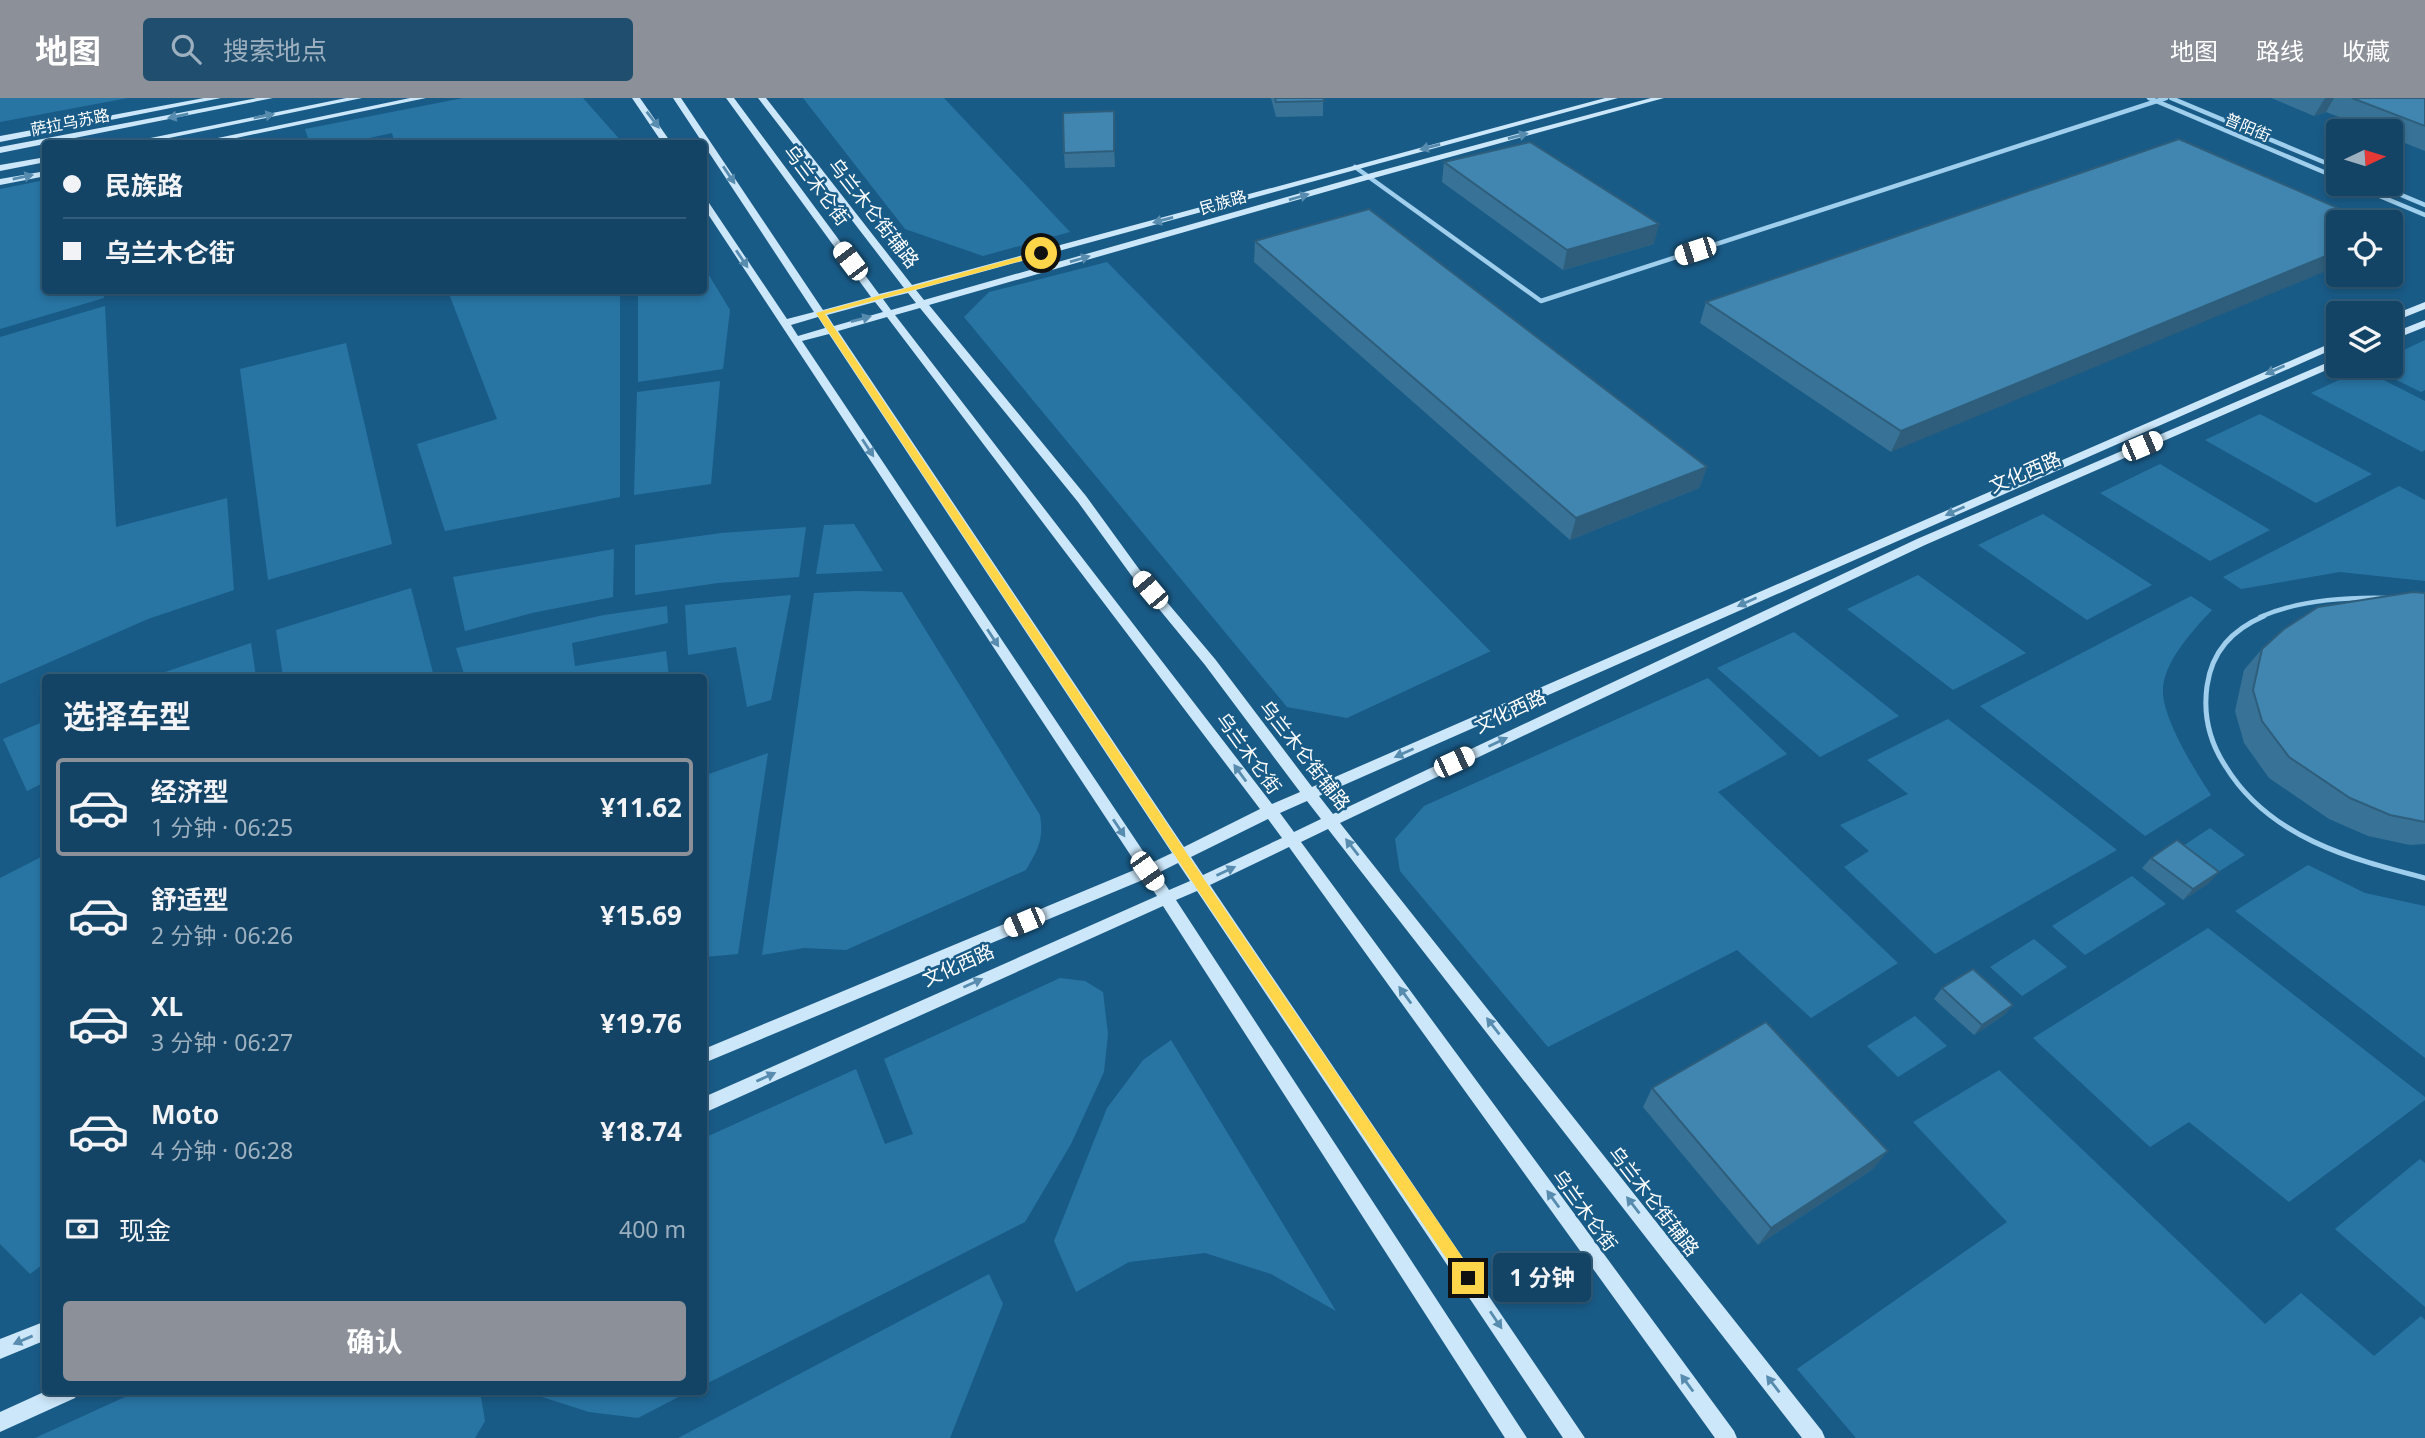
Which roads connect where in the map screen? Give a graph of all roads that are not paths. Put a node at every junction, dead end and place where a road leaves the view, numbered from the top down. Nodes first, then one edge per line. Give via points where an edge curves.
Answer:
1 (217, 98) edge
2 (269, 98) edge
3 (358, 98) edge
4 (422, 98) edge
5 (636, 98) edge
6 (677, 98) edge
7 (730, 98) edge
8 (762, 98) edge
9 (1614, 98) edge
10 (1660, 98) edge
11 (2148, 98) edge
12 (2169, 98) edge
13 (2157, 102) junction
14 (0, 139) edge
15 (52, 140) edge
16 (145, 140) edge
17 (213, 140) edge
18 (665, 140) edge
19 (705, 140) edge
20 (42, 142) edge
21 (707, 143) edge
22 (0, 150) edge
23 (42, 160) edge
24 (2326, 163) edge
25 (1356, 167) junction
26 (0, 168) edge
27 (2326, 173) edge
28 (42, 174) edge
29 (1371, 176) junction
30 (0, 182) edge
31 (2380, 196) edge
32 (2403, 196) edge
33 (2425, 205) edge
34 (707, 206) edge
35 (2425, 215) edge
36 (910, 289) junction
37 (877, 298) junction
38 (921, 303) junction
39 (2425, 305) edge
40 (889, 312) junction
41 (820, 313) junction
42 (2403, 314) edge
43 (785, 323) junction
44 (2425, 324) edge
45 (828, 328) junction
46 (2403, 333) edge
47 (796, 340) junction
48 (2326, 348) edge
49 (2326, 366) edge
50 (2399, 598) edge
51 (1309, 794) junction
52 (1268, 811) junction
53 (1331, 820) junction
54 (1292, 840) junction
55 (1180, 853) junction
56 (1147, 871) junction
57 (2425, 877) edge
58 (1200, 883) junction
59 (1165, 896) junction
60 (707, 1055) edge
61 (707, 1104) edge
62 (42, 1332) edge
63 (0, 1349) edge
64 (59, 1395) edge
65 (0, 1422) edge
66 (1517, 1438) edge
67 (1575, 1438) edge
68 (1727, 1438) edge
69 (1815, 1438) edge

1 - 14 street
2 -> 15 street, 萨拉乌苏路
16 -> 3 street, 萨拉乌苏路
4 - 17 street
5 -> 18 street
6 -> 19 street
7 - 37 street, 乌兰木仑街
8 - 36 street, 乌兰木仑街辅路
9 -> 25 street, 民族路
29 -> 10 street, 民族路
11 - 13 street, 普阳街
12 - 13 street
12 - 24 street, 普阳街
13 - 27 street, 普阳街
13 - 29 street via 1541,301
20 -> 22 street, 萨拉乌苏路
21 -> 41 street
23 - 26 street, 萨拉乌苏路
25 - 29 street
25 -> 36 street, 民族路
30 -> 28 street
38 -> 29 street, 民族路
31 - 35 street
32 - 33 street
34 -> 43 street
36 - 37 street, 民族路
36 - 38 street, 乌兰木仑街辅路
37 - 40 street, 乌兰木仑街
37 - 41 street, 民族路
38 - 40 street, 民族路
38 - 51 street, 乌兰木仑街辅路 via 1082,499
39 - 42 street
45 -> 40 street, 民族路
52 -> 40 street, 乌兰木仑街
41 - 43 street, 民族路
41 - 45 street
43 - 47 street
44 - 46 street
45 - 47 street, 民族路
45 - 55 street
47 -> 56 street
48 -> 51 street, 文化西路
53 -> 49 street, 文化西路 via 1922,542
50 - 57 lane via 2319,602 2267,614 2234,633 2217,653 2205,684 2205,719 2218,754 2242,790 2276,820 2319,845 2362,862
51 - 52 street, 文化西路
51 - 53 street, 乌兰木仑街辅路
52 - 54 street, 乌兰木仑街
52 - 55 street, 文化西路
53 - 54 street, 文化西路
69 -> 53 street, 乌兰木仑街辅路
58 -> 54 street, 文化西路
68 -> 54 street, 乌兰木仑街
55 - 56 street, 文化西路
55 - 58 street
56 - 59 street
56 - 60 street, 文化西路
58 - 59 street, 文化西路
58 -> 67 street
61 -> 59 street, 文化西路
59 - 66 street
62 -> 63 street
64 - 65 street

